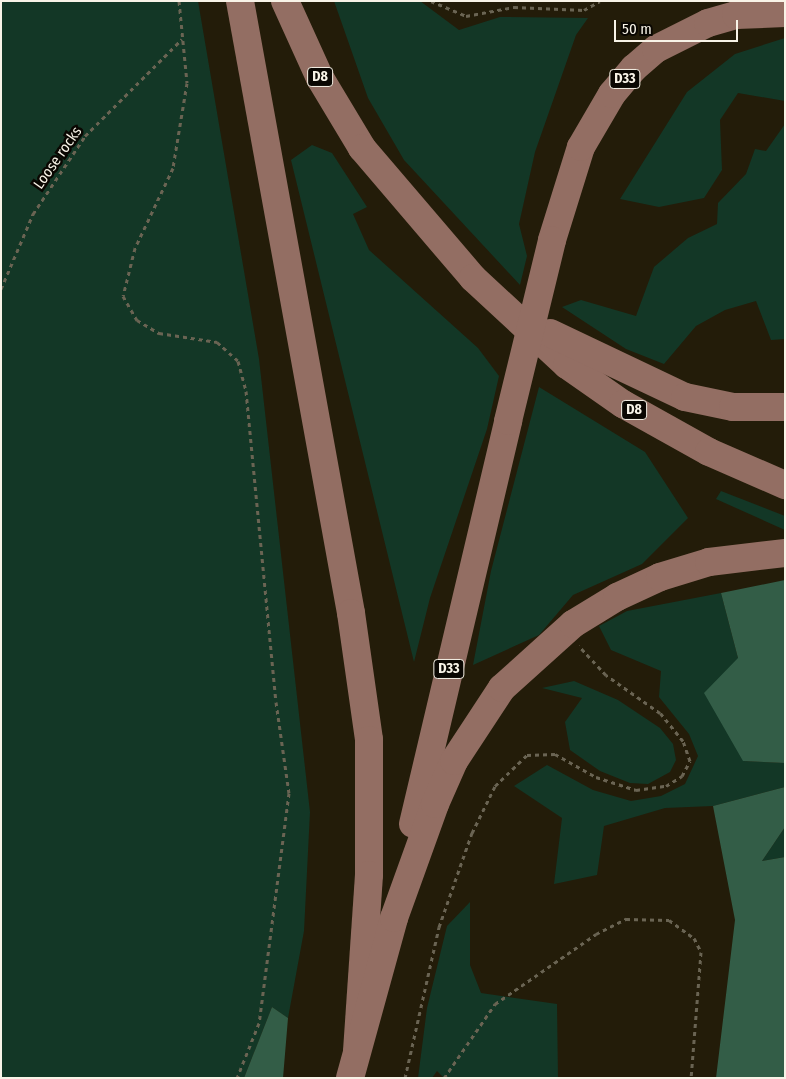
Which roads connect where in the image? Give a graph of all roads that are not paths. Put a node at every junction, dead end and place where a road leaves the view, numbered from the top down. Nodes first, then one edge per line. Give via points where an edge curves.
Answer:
1 (240, 1) edge
2 (285, 1) edge
3 (785, 13) edge
4 (502, 306) junction
5 (785, 407) edge
6 (785, 485) edge
7 (785, 552) edge
8 (394, 918) junction
9 (357, 1050) junction
10 (350, 1078) edge

1 - 9 main road via 351,613 369,740 369,875
2 - 4 main road, D8 via 320,78 362,148 436,239
3 - 8 main road, D33, bridge via 736,16 708,23 673,39 634,68 612,94 581,147 552,240 508,421
4 - 5 main road via 655,387 733,407
4 - 6 main road, D8 via 567,365 623,404 709,452
7 - 8 main road via 709,562 660,577 565,630 502,688 478,719 435,804
8 - 9 main road, D33
9 - 10 main road, D33

